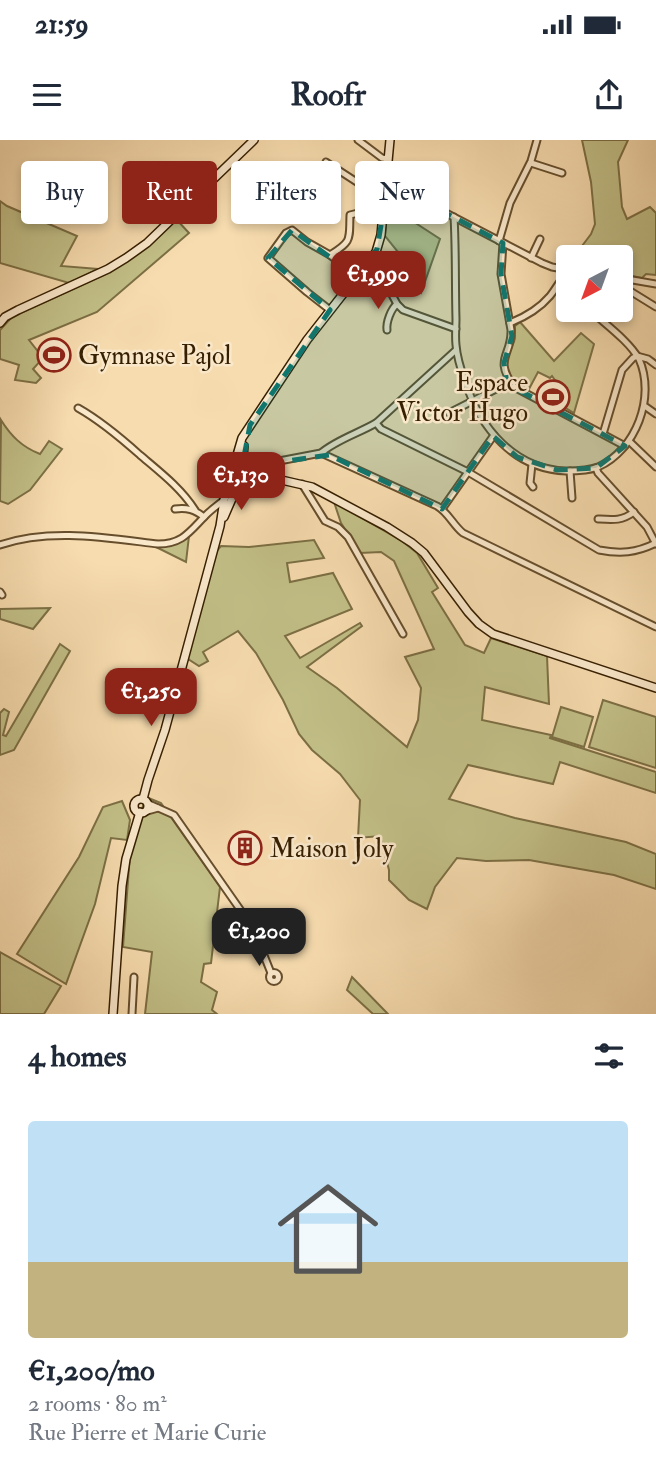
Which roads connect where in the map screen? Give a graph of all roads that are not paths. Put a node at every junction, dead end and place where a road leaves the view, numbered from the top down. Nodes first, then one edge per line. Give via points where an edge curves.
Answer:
1 (254, 140) edge
2 (358, 140) edge
3 (390, 140) edge
4 (537, 140) edge
5 (388, 159) joint
6 (531, 163) junction
7 (341, 171) edge
8 (562, 173) dead end
9 (449, 214) edge
10 (454, 217) junction
11 (382, 224) edge
12 (540, 239) dead end
13 (501, 242) junction
14 (330, 255) junction
15 (531, 258) junction
16 (556, 268) edge
17 (358, 273) junction
18 (634, 282) edge
19 (656, 284) edge
20 (556, 288) edge
21 (634, 293) edge
22 (397, 304) junction
23 (656, 307) edge
24 (330, 310) junction
25 (602, 322) edge
26 (0, 323) edge
27 (510, 323) junction
28 (456, 329) junction
29 (387, 330) dead end
30 (456, 350) junction
31 (637, 356) junction
32 (656, 365) edge
33 (505, 373) junction
34 (514, 387) junction
35 (498, 388) junction
36 (473, 400) junction
37 (646, 407) junction
38 (78, 408) dead end
39 (449, 412) dead end
40 (656, 414) edge
41 (376, 423) junction
42 (250, 425) junction
43 (603, 434) junction
44 (494, 435) junction
45 (627, 443) junction
46 (321, 453) junction
47 (532, 464) junction
48 (243, 465) junction
49 (596, 467) junction
50 (656, 467) edge
51 (256, 468) junction
52 (232, 470) junction
53 (570, 471) junction
54 (468, 472) junction
55 (264, 477) junction
56 (230, 479) junction
57 (250, 482) junction
58 (302, 484) junction
59 (238, 487) junction
60 (533, 487) dead end
61 (572, 498) dead end
62 (225, 505) junction
63 (175, 509) dead end
64 (442, 509) junction
65 (195, 510) junction
66 (634, 512) junction
67 (206, 515) junction
68 (598, 519) dead end
69 (656, 543) edge
70 (0, 545) edge
71 (656, 627) edge
72 (403, 634) dead end
73 (656, 688) edge
74 (145, 801) junction
75 (160, 808) junction
76 (142, 812) junction
77 (271, 973) dead end
78 (134, 977) dead end
79 (113, 1014) edge
80 (132, 1014) edge

1 - 26 street via 147,243 108,269 18,310
2 - 5 street
3 - 5 street
4 - 6 street
6 - 8 street
6 - 13 street via 510,203
7 - 14 street via 366,186 371,195 368,207 350,215 351,234 346,243
9 - 10 street
10 - 13 street
10 - 28 street
11 - 17 street via 377,249
12 - 15 street
13 - 15 street
13 - 27 street via 500,274
14 - 17 street
14 - 24 street via 292,230 268,258
15 - 16 street
17 - 22 street via 390,291
17 - 24 street
18 - 19 street
20 - 27 street via 538,307
21 - 23 street
22 - 28 street via 408,313
22 - 29 street
24 - 42 street
25 - 31 street
27 - 33 street
28 - 30 street
30 - 36 street
30 - 41 street
31 - 32 street
31 - 37 street via 645,375
31 - 43 street via 622,370
33 - 34 street
33 - 35 street
34 - 35 street
34 - 43 street
35 - 36 street
36 - 39 street
36 - 44 street
37 - 40 street
37 - 45 street
38 - 65 street via 163,474
41 - 46 street
41 - 54 street
42 - 48 street
42 - 52 street
43 - 45 street
44 - 47 street
44 - 54 street
45 - 49 street
45 - 50 street
46 - 51 street
46 - 64 street
47 - 53 street
47 - 60 street
48 - 51 street
48 - 52 street
48 - 59 street
49 - 53 street
49 - 66 street
51 - 55 street
51 - 57 street
52 - 56 street
53 - 61 street
54 - 64 street
54 - 69 street via 598,550 627,553
55 - 57 street
55 - 58 street
56 - 59 street
56 - 62 street
57 - 59 street
58 - 72 street via 326,521 348,537
58 - 73 street via 412,543 493,634
59 - 62 street
62 - 67 street
62 - 74 street
63 - 65 street
64 - 71 street via 463,533
65 - 67 street
66 - 68 street via 617,521
66 - 69 street
67 - 70 street via 173,542 59,536
74 - 75 street
74 - 76 street via 147,809
74 - 76 street via 135,803
75 - 76 street
75 - 77 street via 174,815 253,929
76 - 79 street via 122,886
78 - 80 street

